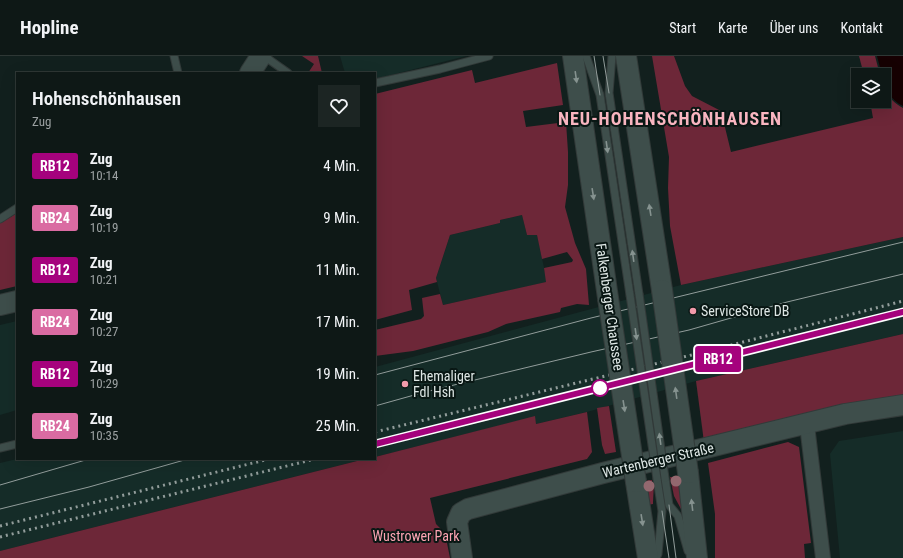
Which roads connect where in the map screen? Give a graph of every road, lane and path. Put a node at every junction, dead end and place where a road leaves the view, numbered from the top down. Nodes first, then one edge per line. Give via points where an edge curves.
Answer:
1 (174, 56) edge
2 (262, 56) edge
3 (488, 56) edge
4 (573, 56) edge
5 (586, 56) edge
6 (612, 56) edge
7 (626, 56) edge
8 (178, 72) edge
9 (251, 72) edge
10 (286, 72) edge
11 (376, 83) edge
12 (16, 209) edge
13 (0, 219) edge
14 (16, 300) edge
15 (0, 305) edge
16 (903, 405) edge
17 (807, 425) junction
18 (16, 444) edge
19 (0, 448) edge
20 (462, 558) edge
21 (648, 558) edge
22 (656, 558) edge
23 (689, 558) edge
24 (697, 558) edge
25 (823, 558) edge

1 - 8 lane
2 - 9 main road
2 - 10 lane
3 - 11 lane
4 -> 21 main road, Falkenberger Chaussee, bridge
5 -> 22 lane, bridge via 600,95 662,511
23 -> 6 lane, bridge via 678,516 669,505 609,93
24 -> 7 main road, bridge via 688,473
12 - 13 lane
14 - 15 main road
16 - 17 main road, Wartenberger Straße via 845,414
17 - 20 main road, Wartenberger Straße via 603,473 468,509 461,513 457,522
17 - 25 street
18 - 19 lane

